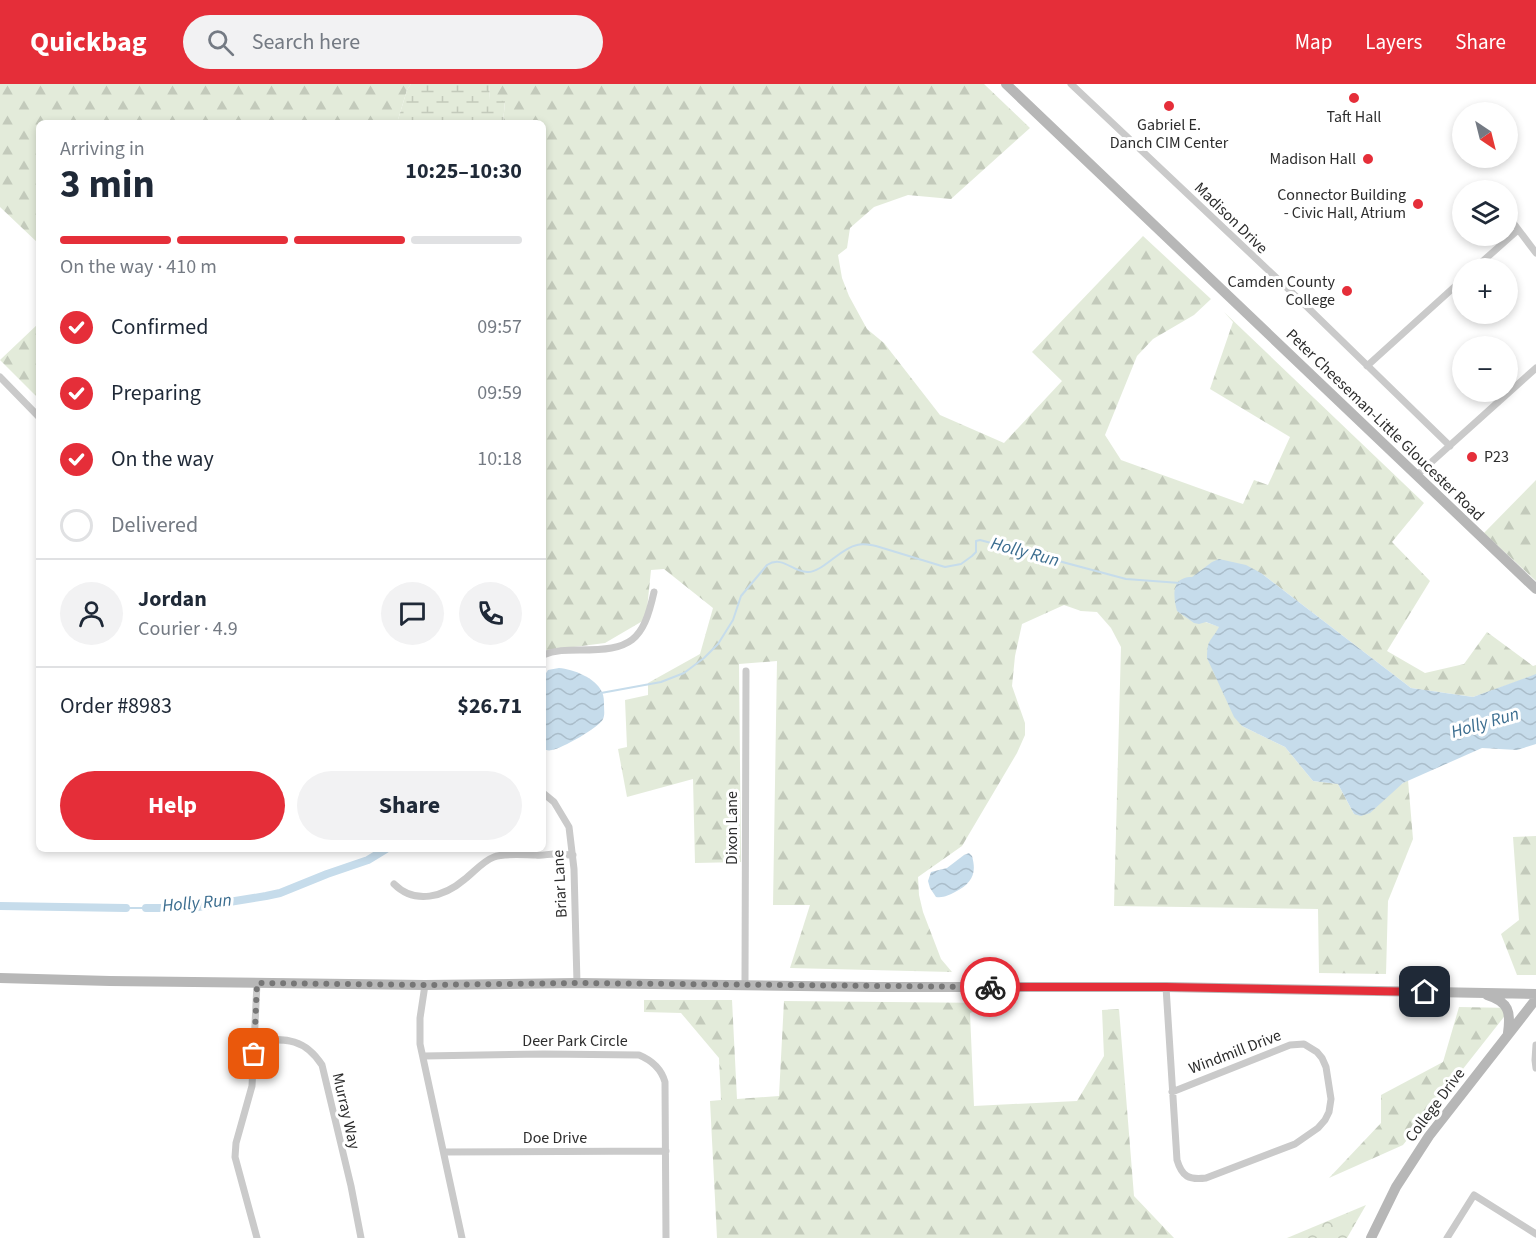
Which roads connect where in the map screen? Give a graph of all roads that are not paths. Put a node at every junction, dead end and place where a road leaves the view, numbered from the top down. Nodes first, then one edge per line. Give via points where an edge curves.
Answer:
1 (1006, 84) edge
2 (1071, 84) edge
3 (1518, 230) edge
4 (1500, 246) edge
5 (1536, 253) edge
6 (1486, 258) edge
7 (1452, 289) edge
8 (1367, 366) junction
9 (1536, 368) edge
10 (0, 377) edge
11 (36, 414) edge
12 (1450, 446) junction
13 (1417, 475) junction
14 (1536, 589) edge
15 (654, 592) dead end
16 (546, 654) edge
17 (746, 671) dead end
18 (546, 795) edge
19 (573, 855) junction
20 (394, 884) dead end
21 (0, 978) edge
22 (257, 983) junction
23 (577, 983) junction
24 (745, 984) junction
25 (425, 985) junction
26 (1166, 987) junction
27 (1472, 992) junction
28 (1536, 994) edge
29 (1536, 999) edge
30 (1508, 1035) junction
31 (255, 1040) junction
32 (1536, 1045) edge
33 (424, 1056) junction
34 (1536, 1068) edge
35 (1172, 1092) junction
36 (666, 1151) junction
37 (444, 1152) junction
38 (1536, 1234) edge
39 (257, 1238) edge
40 (361, 1238) edge
41 (462, 1238) edge
42 (666, 1238) edge
43 (1371, 1238) edge
44 (1447, 1238) edge

1 - 13 main road, Peter Cheeseman-Little Gloucester Road
2 - 8 street, Madison Drive
3 - 5 street
4 - 6 street
7 - 8 street
8 - 12 street, Madison Drive
9 - 12 street
10 - 11 street
12 - 13 street
13 - 14 main road, Peter Cheeseman-Little Gloucester Road
15 - 16 street via 650,613 632,640 603,650 557,650
17 - 24 street, Dixon Lane
18 - 19 street, Briar Lane via 569,827
19 - 20 street via 495,856 451,889 432,897 407,894
19 - 23 street, Briar Lane
21 - 22 main road
22 - 25 main road
22 - 31 street
23 - 24 main road
23 - 25 main road
24 - 26 main road
25 - 33 street via 420,1018
26 - 27 main road
26 - 35 street, Windmill Drive
27 - 28 main road
27 - 30 main road via 1492,996 1508,1008
29 - 30 main road, College Drive
30 - 43 main road, College Drive via 1429,1136 1396,1187
31 - 39 street via 252,1086 235,1157
31 - 40 street, Murray Way via 296,1042 313,1052 322,1065
32 - 34 street
33 - 36 street, Deer Park Circle via 639,1055 659,1068 666,1082
33 - 37 street
35 - 35 street, Windmill Drive via 1177,1160 1186,1176 1195,1179 1295,1144 1325,1120 1331,1099 1322,1058 1304,1044 1290,1045
36 - 37 street, Doe Drive
36 - 42 street, Deer Park Circle
37 - 41 street
38 - 44 street via 1474,1195

